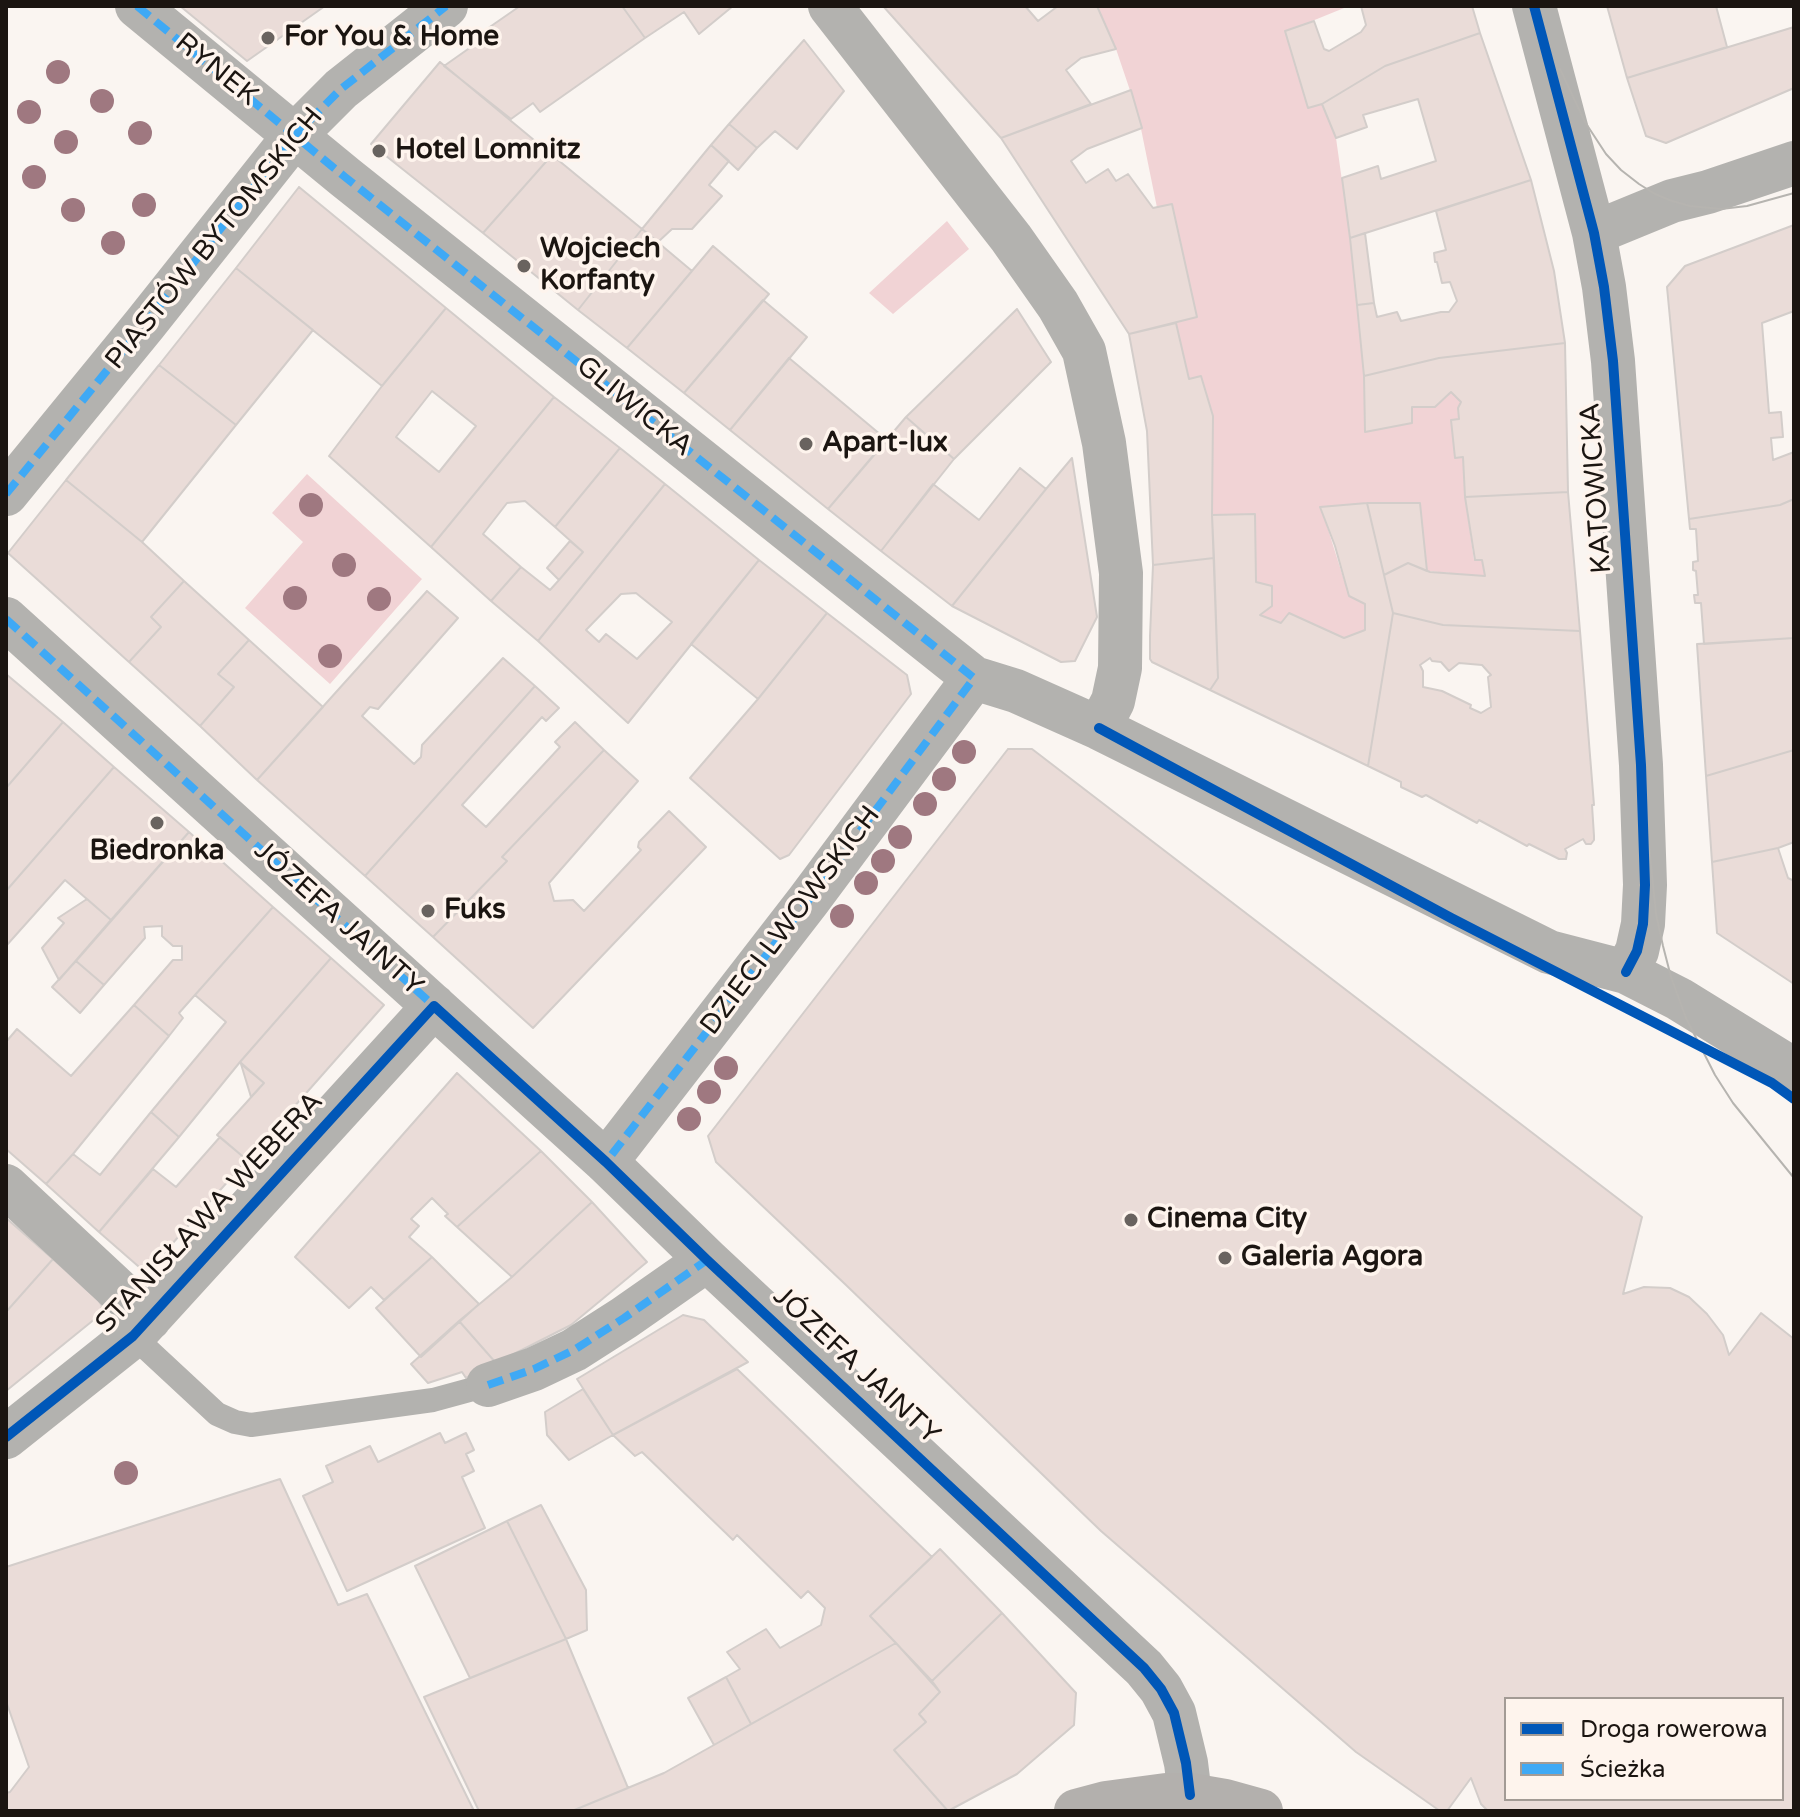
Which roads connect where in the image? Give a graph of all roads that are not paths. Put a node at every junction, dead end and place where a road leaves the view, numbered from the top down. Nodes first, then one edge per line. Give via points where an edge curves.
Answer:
1 (137, 6) edge
2 (446, 6) edge
3 (830, 6) edge
4 (1534, 6) edge
5 (295, 135) junction
6 (1794, 163) edge
7 (1594, 233) junction
8 (6, 494) edge
9 (6, 619) edge
10 (974, 678) junction
11 (1099, 728) junction
12 (1626, 972) junction
13 (434, 1006) junction
14 (1794, 1070) edge
15 (606, 1162) junction
16 (6, 1186) edge
17 (707, 1260) junction
18 (141, 1327) junction
19 (488, 1385) joint
20 (6, 1437) edge
21 (1190, 1795) junction
22 (1076, 1811) edge
23 (1261, 1811) edge

1 - 5 street, RYNEK
2 - 5 street, PIASTÓW BYTOMSKICH via 341,89
3 - 11 street via 1011,238 1084,351 1104,443 1121,573 1120,668 1113,701
4 - 7 street, KATOWICKA
5 - 8 street, PIASTÓW BYTOMSKICH
5 - 10 street, GLIWICKA
6 - 7 street via 1672,201
7 - 12 street, KATOWICKA via 1614,372 1641,765 1643,924
9 - 13 street, JÓZEFA JAINTY
10 - 11 street
10 - 15 street, DZIECI LWOWSKICH
11 - 12 street via 1549,952
12 - 14 street
13 - 15 street, JÓZEFA JAINTY
13 - 18 street, STANISŁAWA WEBERA
15 - 17 street, JÓZEFA JAINTY
16 - 18 street
17 - 19 street via 574,1350
17 - 21 street, JÓZEFA JAINTY via 1144,1668 1174,1713
18 - 19 lane via 217,1414 251,1425 433,1400
18 - 20 street, STANISŁAWA WEBERA
21 - 22 main road
21 - 23 main road

